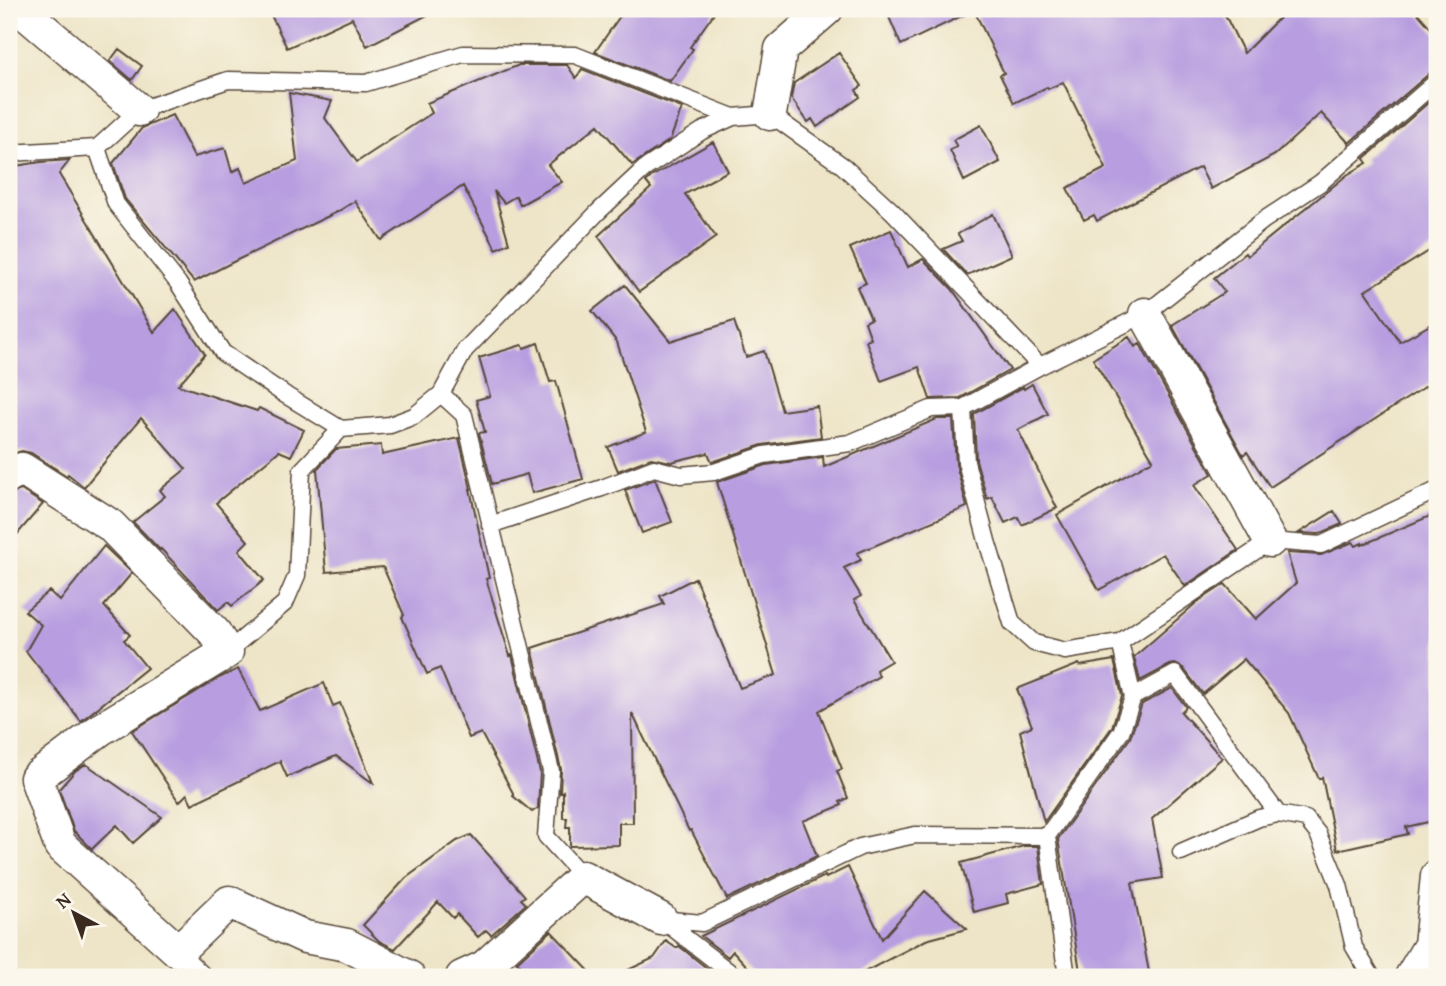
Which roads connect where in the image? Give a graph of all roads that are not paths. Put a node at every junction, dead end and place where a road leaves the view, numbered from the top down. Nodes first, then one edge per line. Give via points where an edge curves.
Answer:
1 (20, 9) edge
2 (827, 9) edge
3 (1437, 82) edge
4 (139, 110) junction
5 (770, 114) junction
6 (733, 117) junction
7 (97, 148) junction
8 (9, 153) edge
9 (1145, 314) junction
10 (1040, 366) junction
11 (441, 394) junction
12 (963, 408) junction
13 (341, 429) junction
14 (9, 476) edge
15 (1437, 490) edge
16 (490, 525) junction
17 (1270, 541) junction
18 (1120, 642) junction
19 (227, 652) junction
20 (1133, 697) junction
21 (1278, 814) junction
22 (1047, 836) junction
23 (1181, 852) dead end
24 (1437, 876) edge
25 (583, 877) junction
26 (662, 919) junction
27 (178, 951) junction
28 (205, 977) edge
29 (409, 977) edge
30 (462, 977) edge
31 (736, 977) edge
32 (1067, 977) edge
33 (1372, 977) edge
34 (1411, 977) edge

1 - 4 street
2 - 5 street via 781,49
3 - 9 lane via 1320,183 1264,220
4 - 6 lane via 228,80 366,83 463,54 575,55
4 - 7 lane
5 - 6 lane
5 - 10 lane via 843,166 892,211
6 - 11 lane via 702,131 644,169 598,212 465,351
7 - 8 lane
7 - 13 lane via 116,204 223,353
9 - 10 lane
9 - 17 street
10 - 12 lane
11 - 13 lane via 414,416 390,425
11 - 16 lane via 464,415
12 - 16 lane via 931,409 850,443 764,455 714,472 681,475 654,468
12 - 18 lane via 966,462 1012,623 1034,643 1065,651
13 - 19 lane via 302,470 297,575 285,603
14 - 19 street via 22,469 110,525 215,633
15 - 17 lane via 1321,545
16 - 25 lane via 551,771 546,836
17 - 18 lane
18 - 20 lane
19 - 27 street via 101,729 36,778 60,845
20 - 21 lane via 1175,674
20 - 22 lane via 1121,732
21 - 23 lane
21 - 33 lane via 1306,819 1318,834 1339,886 1354,947
22 - 26 lane via 915,835 860,847 702,923
22 - 32 lane
24 - 34 street via 1430,945
25 - 26 street
25 - 30 street via 484,967
26 - 31 lane
27 - 28 lane
27 - 29 street via 229,902 305,937 346,945

